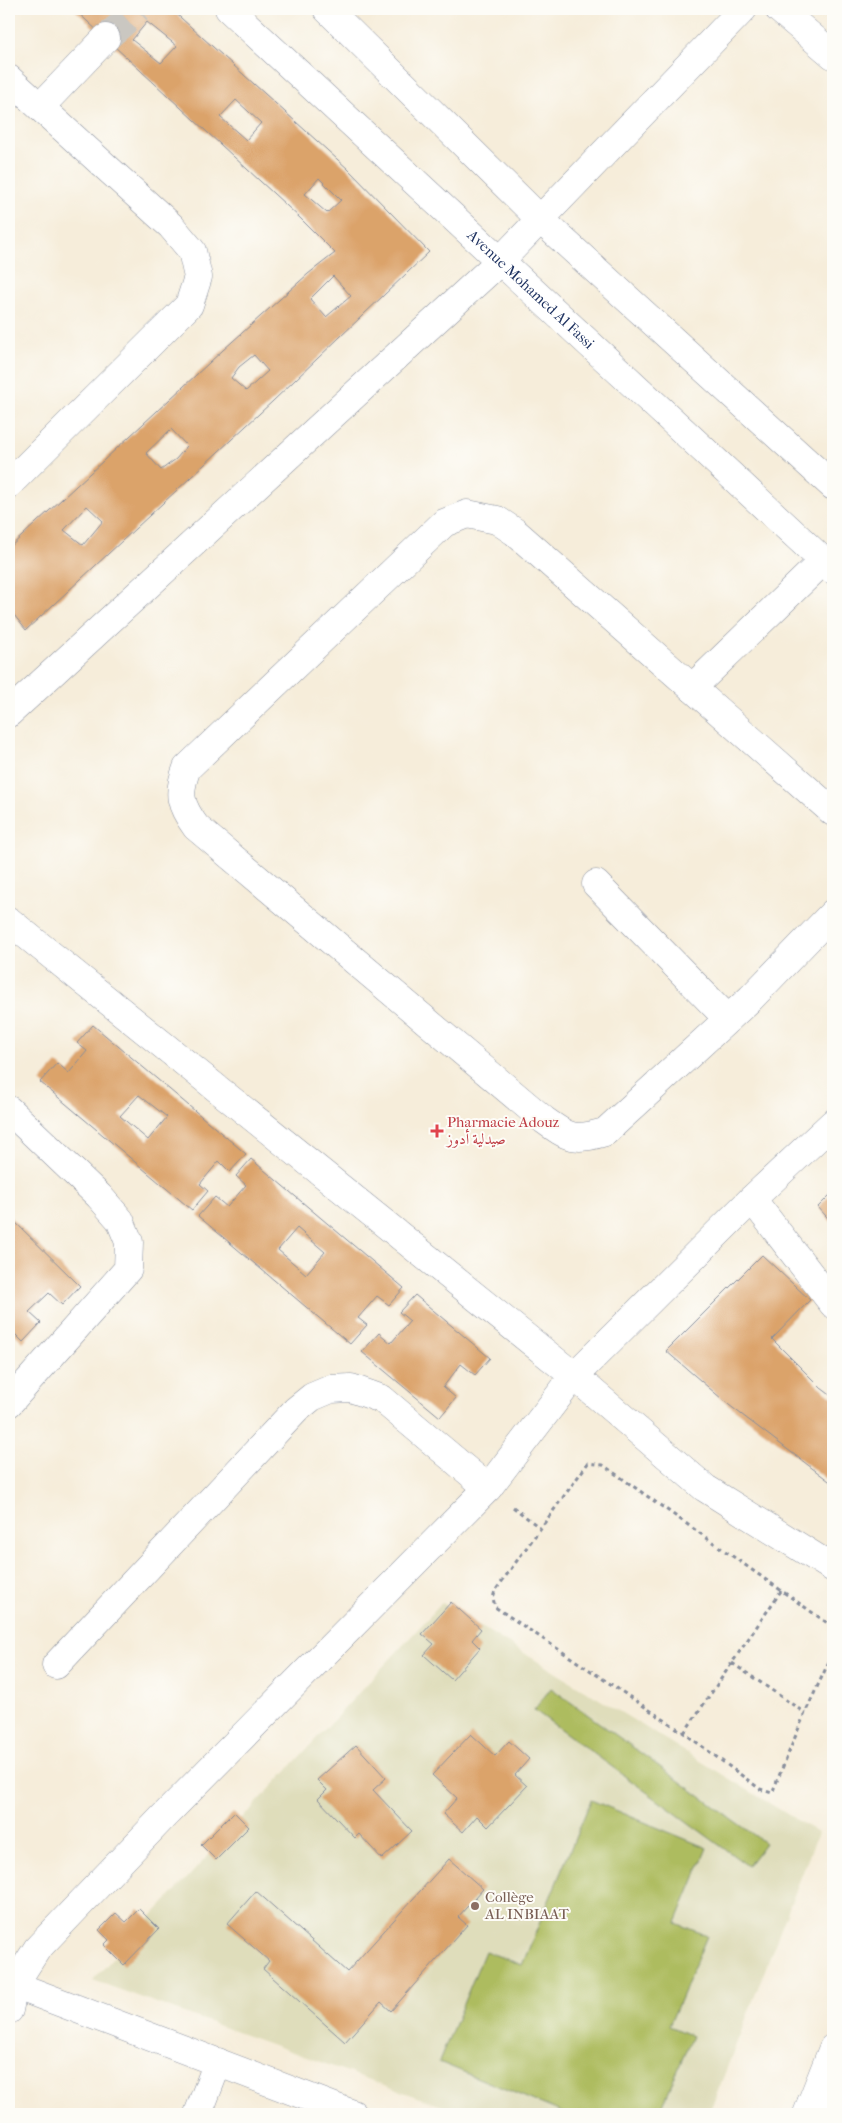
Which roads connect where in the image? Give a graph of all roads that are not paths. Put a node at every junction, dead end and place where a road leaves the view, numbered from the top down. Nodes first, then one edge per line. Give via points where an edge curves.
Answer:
1 (229, 9) edge
2 (327, 9) edge
3 (743, 9) edge
4 (779, 9) edge
5 (106, 38) tunnel mouth
6 (833, 55) edge
7 (9, 79) edge
8 (40, 107) junction
9 (542, 220) junction
10 (500, 261) junction
11 (9, 484) edge
12 (833, 486) edge
13 (828, 566) edge
14 (692, 688) junction
15 (10, 709) edge
16 (833, 812) edge
17 (596, 884) dead end
18 (833, 913) edge
19 (11, 928) edge
20 (728, 1019) junction
21 (9, 1110) edge
22 (833, 1123) edge
23 (752, 1199) junction
24 (833, 1304) edge
25 (574, 1376) junction
26 (9, 1403) edge
27 (488, 1488) junction
28 (833, 1568) edge
29 (56, 1665) dead end
30 (11, 1993) edge
31 (833, 2048) edge
32 (218, 2062) junction
33 (817, 2110) edge
34 (198, 2114) edge
35 (353, 2114) edge

1 - 10 street, Avenue Mohamed Al Fassi
2 - 9 street
3 - 9 street
4 - 6 street
5 - 8 street
7 - 8 street
8 - 11 street via 171,226 192,251 198,277 189,305
9 - 10 street
9 - 12 street
10 - 13 street, Avenue Mohamed Al Fassi
10 - 15 street
13 - 14 street
14 - 16 street
14 - 20 street via 515,532 496,520 467,514 444,523 187,768 180,798 196,827 566,1136 585,1138 605,1132
17 - 20 street
18 - 20 street
19 - 25 street
21 - 26 street via 99,1196 120,1220 129,1242 128,1269
22 - 23 street
23 - 24 street
23 - 25 street
25 - 27 street
25 - 28 street via 705,1488
27 - 29 street via 382,1398 351,1388 331,1389 312,1397 296,1410
27 - 30 street via 162,1817 37,1949
30 - 32 street
31 - 33 street
32 - 34 street
32 - 35 street

